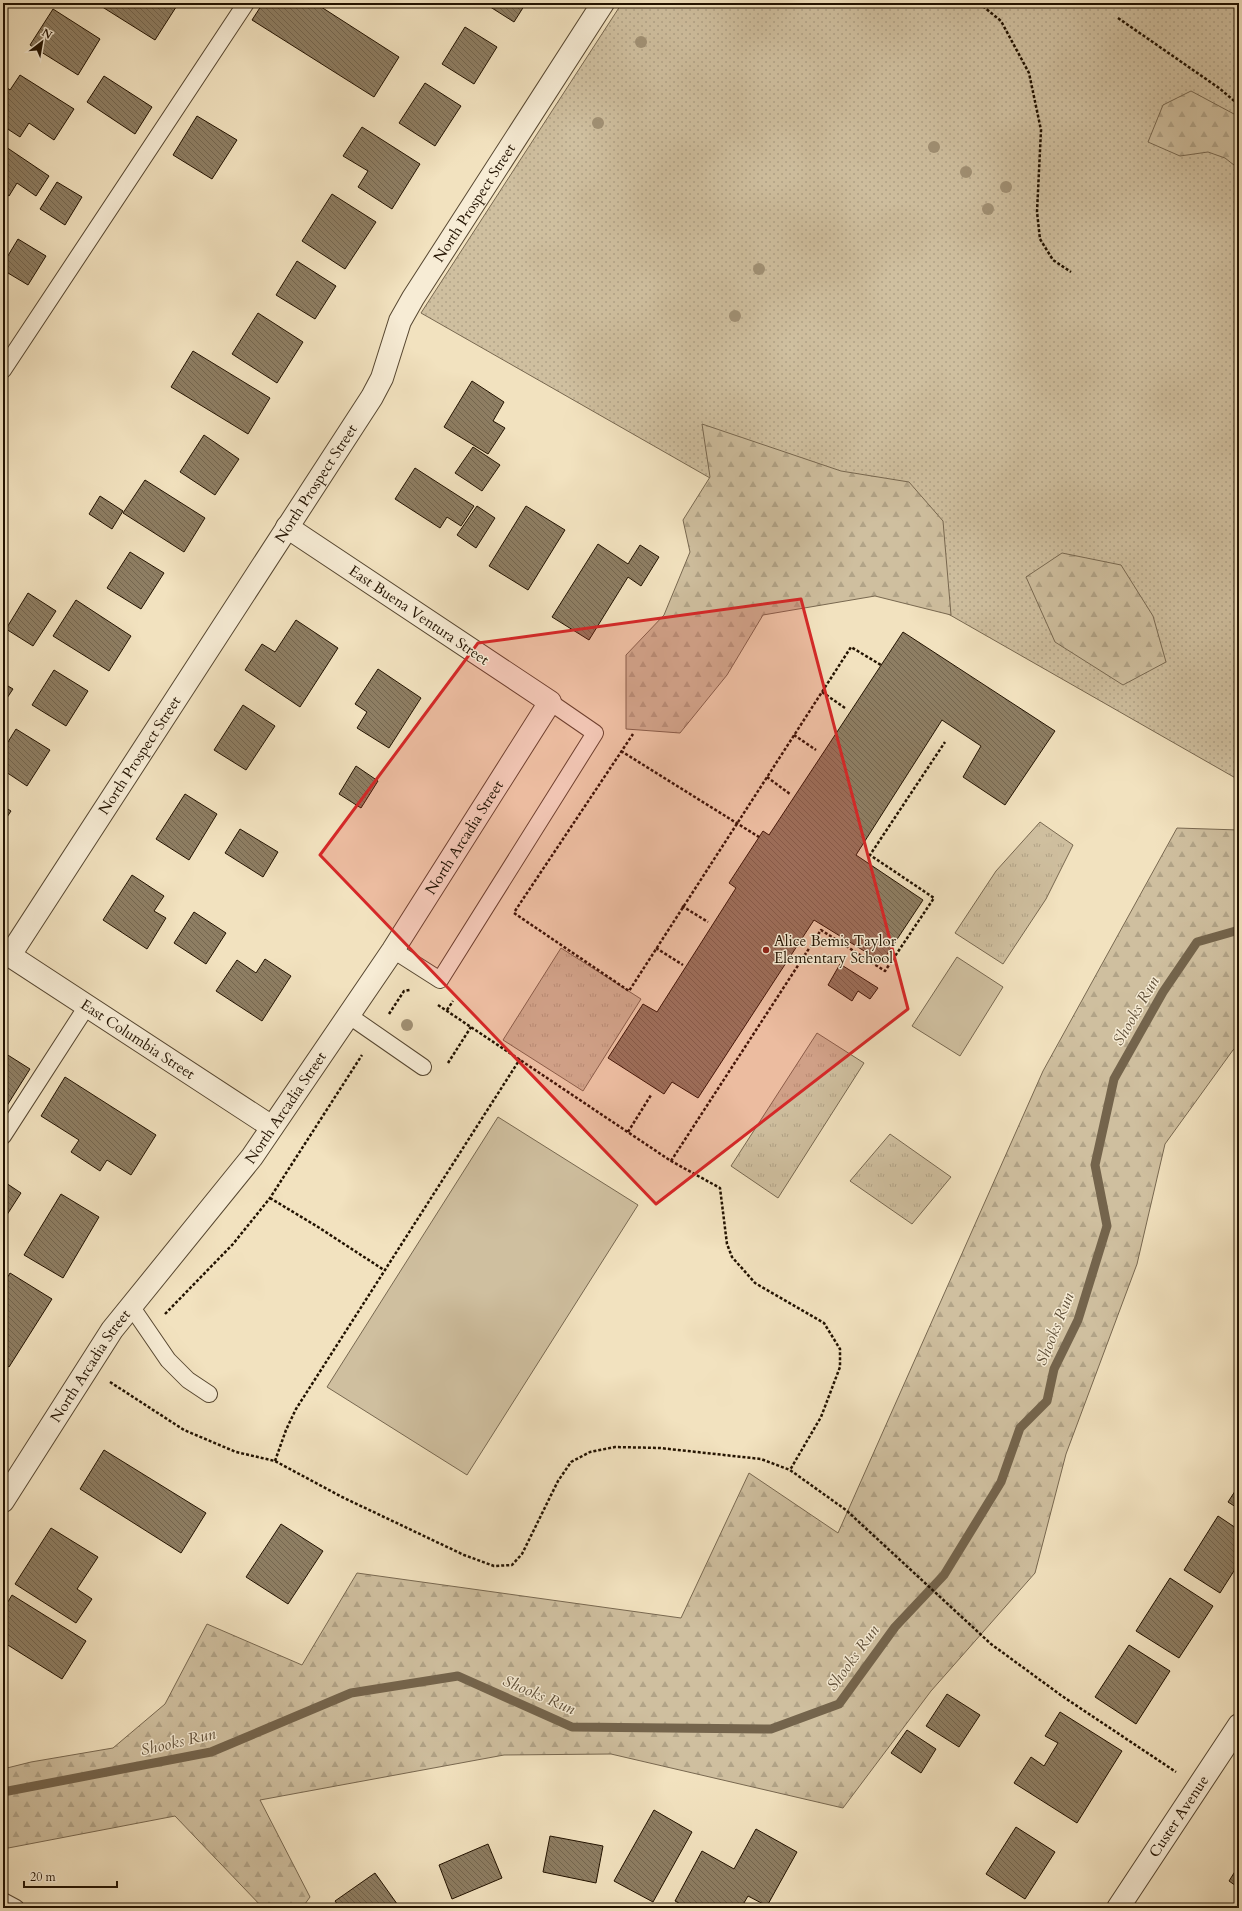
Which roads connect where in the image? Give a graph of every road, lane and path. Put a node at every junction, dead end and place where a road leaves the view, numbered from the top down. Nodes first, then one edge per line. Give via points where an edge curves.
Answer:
1 (246, 3) edge
2 (603, 3) edge
3 (979, 3) edge
4 (1118, 18) dead end
5 (1239, 105) edge
6 (1071, 272) dead end
7 (3, 370) edge
8 (287, 527) junction
9 (881, 665) dead end
10 (822, 692) junction
11 (550, 702) junction
12 (845, 708) dead end
13 (633, 734) dead end
14 (794, 735) junction
15 (945, 742) dead end
16 (816, 750) dead end
17 (621, 751) junction
18 (767, 777) junction
19 (790, 794) dead end
20 (736, 823) junction
21 (759, 837) dead end
22 (682, 906) junction
23 (514, 913) junction
24 (509, 919) dead end
25 (708, 922) dead end
26 (656, 948) junction
27 (393, 950) junction
28 (6, 953) edge
29 (683, 964) dead end
30 (413, 989) dead end
31 (456, 998) dead end
32 (434, 1002) dead end
33 (87, 1006) junction
34 (447, 1010) junction
35 (348, 1015) junction
36 (471, 1027) junction
37 (375, 1034) junction
38 (520, 1059) junction
39 (446, 1065) dead end
40 (423, 1067) dead end
41 (651, 1095) dead end
42 (272, 1127) junction
43 (628, 1132) junction
44 (3, 1136) edge
45 (671, 1161) junction
46 (270, 1198) junction
47 (384, 1270) junction
48 (131, 1306) junction
49 (149, 1332) junction
50 (88, 1368) junction
51 (209, 1394) dead end
52 (275, 1461) junction
53 (790, 1470) junction
54 (3, 1501) edge
55 (1239, 1725) edge
56 (1198, 1787) junction
57 (3, 1901) edge
58 (16, 1908) edge
59 (1118, 1908) edge

1 - 7 lane
2 - 8 street, North Prospect Street via 413,298 400,321 382,378 372,397
3 - 6 path via 1001,21 1029,73 1041,130 1037,212 1040,239 1053,260
4 - 5 path via 1219,88
8 - 11 street, East Buena Ventura Street
8 - 28 street, North Prospect Street
9 - 10 path via 851,647
10 - 12 path
10 - 14 path
11 - 27 street, North Arcadia Street
11 - 27 lane via 595,733 440,980
13 - 17 path
14 - 16 path
14 - 18 path
15 - 45 path via 870,855 934,898 885,971 821,930
17 - 20 path
17 - 23 path
18 - 19 path
18 - 20 path
20 - 21 path
20 - 22 path
22 - 25 path
22 - 26 path
23 - 24 path
23 - 26 path via 629,991
26 - 29 path
27 - 35 street, North Arcadia Street
28 - 33 street, East Columbia Street
30 - 37 path via 404,991
31 - 34 path
32 - 34 path
33 - 42 street, East Columbia Street
33 - 44 lane
34 - 36 path
35 - 37 lane
35 - 42 street, North Arcadia Street
36 - 38 path
36 - 39 path
37 - 40 lane
37 - 46 path
38 - 43 path
38 - 47 path
41 - 43 path
42 - 48 street, North Arcadia Street via 245,1166
43 - 45 path
45 - 53 path via 720,1188 727,1244 732,1257 742,1270 755,1283 824,1323 840,1349 840,1367 822,1417
46 - 47 path
46 - 49 path via 233,1244
47 - 52 path via 296,1409
48 - 49 lane
48 - 50 street, North Arcadia Street
49 - 51 lane via 168,1360 188,1380
50 - 52 path via 184,1430 236,1452
50 - 54 street, North Arcadia Street
52 - 53 path via 342,1497 464,1555 494,1566 512,1565 522,1554 558,1481 571,1462 590,1452 615,1447 660,1448 761,1459
53 - 56 path via 846,1510 991,1644 1062,1696
55 - 56 street, Custer Avenue
56 - 59 street, Custer Avenue
57 - 58 lane

